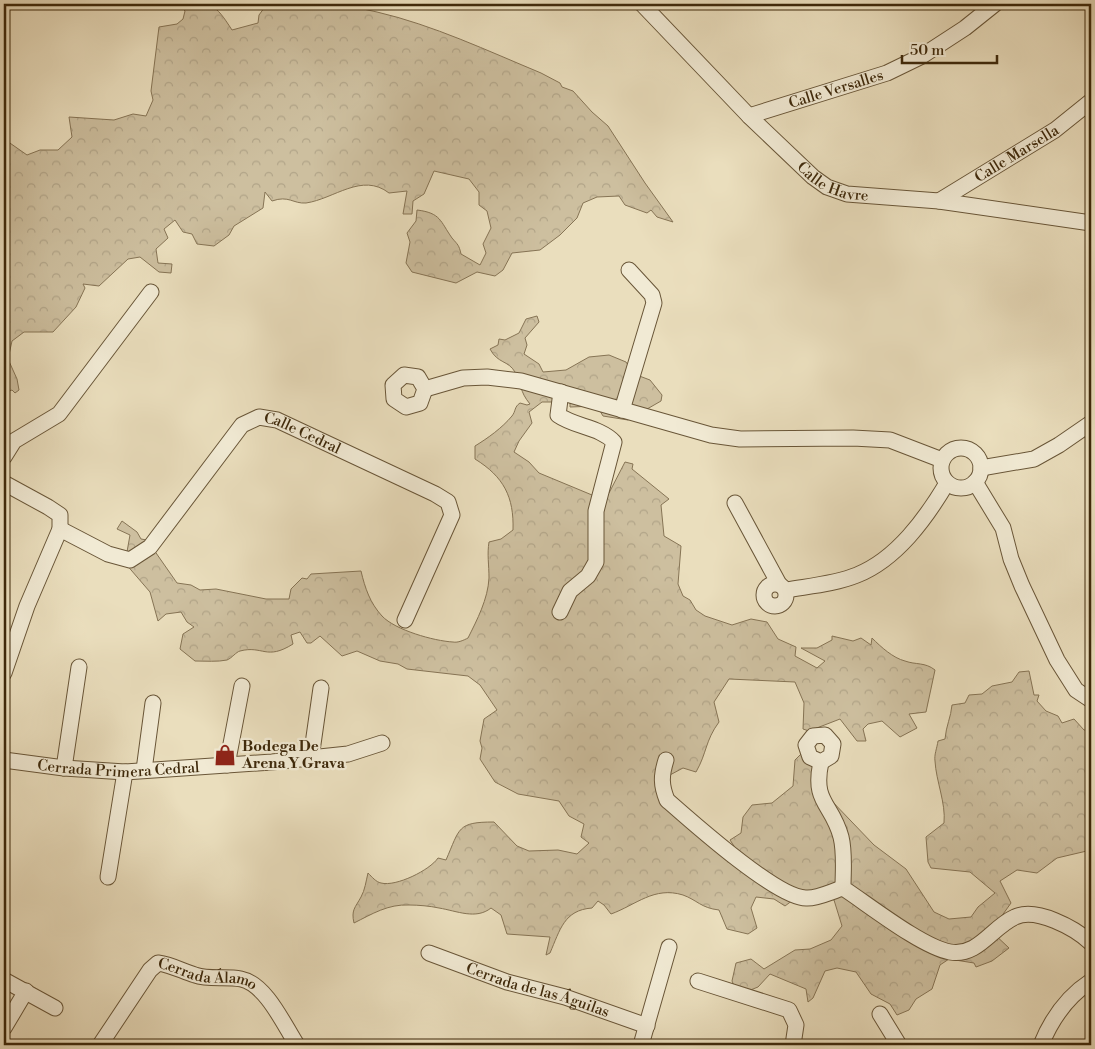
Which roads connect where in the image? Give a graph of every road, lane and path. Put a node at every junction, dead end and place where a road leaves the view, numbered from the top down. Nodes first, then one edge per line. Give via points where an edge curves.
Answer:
1 (642, 4) edge
2 (995, 4) edge
3 (1091, 101) edge
4 (749, 116) junction
5 (940, 201) junction
6 (1091, 223) edge
7 (629, 270) dead end
8 (151, 292) dead end
9 (425, 389) dead end
10 (561, 392) junction
11 (622, 410) junction
12 (1091, 423) edge
13 (4, 457) edge
14 (942, 460) junction
15 (981, 468) junction
16 (975, 482) junction
17 (4, 483) edge
18 (947, 483) junction
19 (735, 504) dead end
20 (60, 529) junction
21 (560, 612) dead end
22 (406, 620) dead end
23 (79, 667) dead end
24 (4, 668) edge
25 (242, 686) dead end
26 (321, 688) dead end
27 (1091, 700) edge
28 (153, 703) dead end
29 (382, 743) dead end
30 (311, 758) junction
31 (4, 760) edge
32 (666, 760) dead end
33 (821, 762) dead end
34 (227, 765) junction
35 (64, 768) junction
36 (144, 770) junction
37 (125, 772) junction
38 (108, 877) dead end
39 (843, 888) junction
40 (1091, 942) edge
41 (669, 947) dead end
42 (429, 953) dead end
43 (4, 980) edge
44 (698, 981) dead end
45 (1091, 981) edge
46 (26, 991) junction
47 (55, 1008) dead end
48 (880, 1014) dead end
49 (646, 1026) junction
50 (4, 1028) edge
51 (100, 1045) edge
52 (297, 1045) edge
53 (641, 1045) edge
54 (793, 1045) edge
55 (899, 1045) edge
56 (1041, 1045) edge

1 - 4 street, Calle Havre
2 - 4 street, Calle Versalles via 922,56 886,73
3 - 5 street, Calle Marsella via 1054,130
4 - 5 street, Calle Havre via 827,188 847,194
5 - 6 street, Calle Havre
7 - 11 street via 652,295 654,303
8 - 13 street via 59,414 14,441
9 - 10 street via 463,378 487,377 521,380
10 - 11 street
10 - 21 street via 558,416 607,435 614,442 596,510 596,562 588,576 570,591
11 - 14 street via 711,435 740,439 890,440
12 - 15 street via 1034,459
14 - 15 street via 951,450 965,448 976,455
14 - 18 street via 941,474
15 - 16 street
16 - 18 street via 965,488 954,488
16 - 27 street via 1003,528 1022,586 1057,660 1076,690
17 - 20 street via 60,515
18 - 19 street via 924,520 874,566 857,575 783,587
20 - 22 street, Calle Cedral via 108,554 130,560 141,555 242,425 258,417 277,420 448,502 452,515
20 - 24 street
23 - 35 street
25 - 34 street
26 - 30 street
28 - 36 street
29 - 30 street, Cerrada Primera Cedral via 348,754
30 - 34 street, Cerrada Primera Cedral
31 - 35 street, Cerrada Primera Cedral
32 - 39 street via 661,774 667,800 744,864 793,896 808,899
33 - 39 street via 818,790 840,835
34 - 36 street, Cerrada Primera Cedral
35 - 37 street, Cerrada Primera Cedral
36 - 37 street, Cerrada Primera Cedral
37 - 38 street
39 - 40 street via 929,945 950,952 967,953 1015,916 1030,914 1054,920
41 - 49 street
42 - 49 street, Cerrada de las Águilas via 507,982 565,997
43 - 46 street
44 - 54 street via 789,1010 796,1025
45 - 56 street via 1067,1001
46 - 47 street
46 - 50 street
48 - 55 street
49 - 53 street
51 - 52 street, Cerrada Álamo via 158,963 173,965 195,975 242,979 258,987

